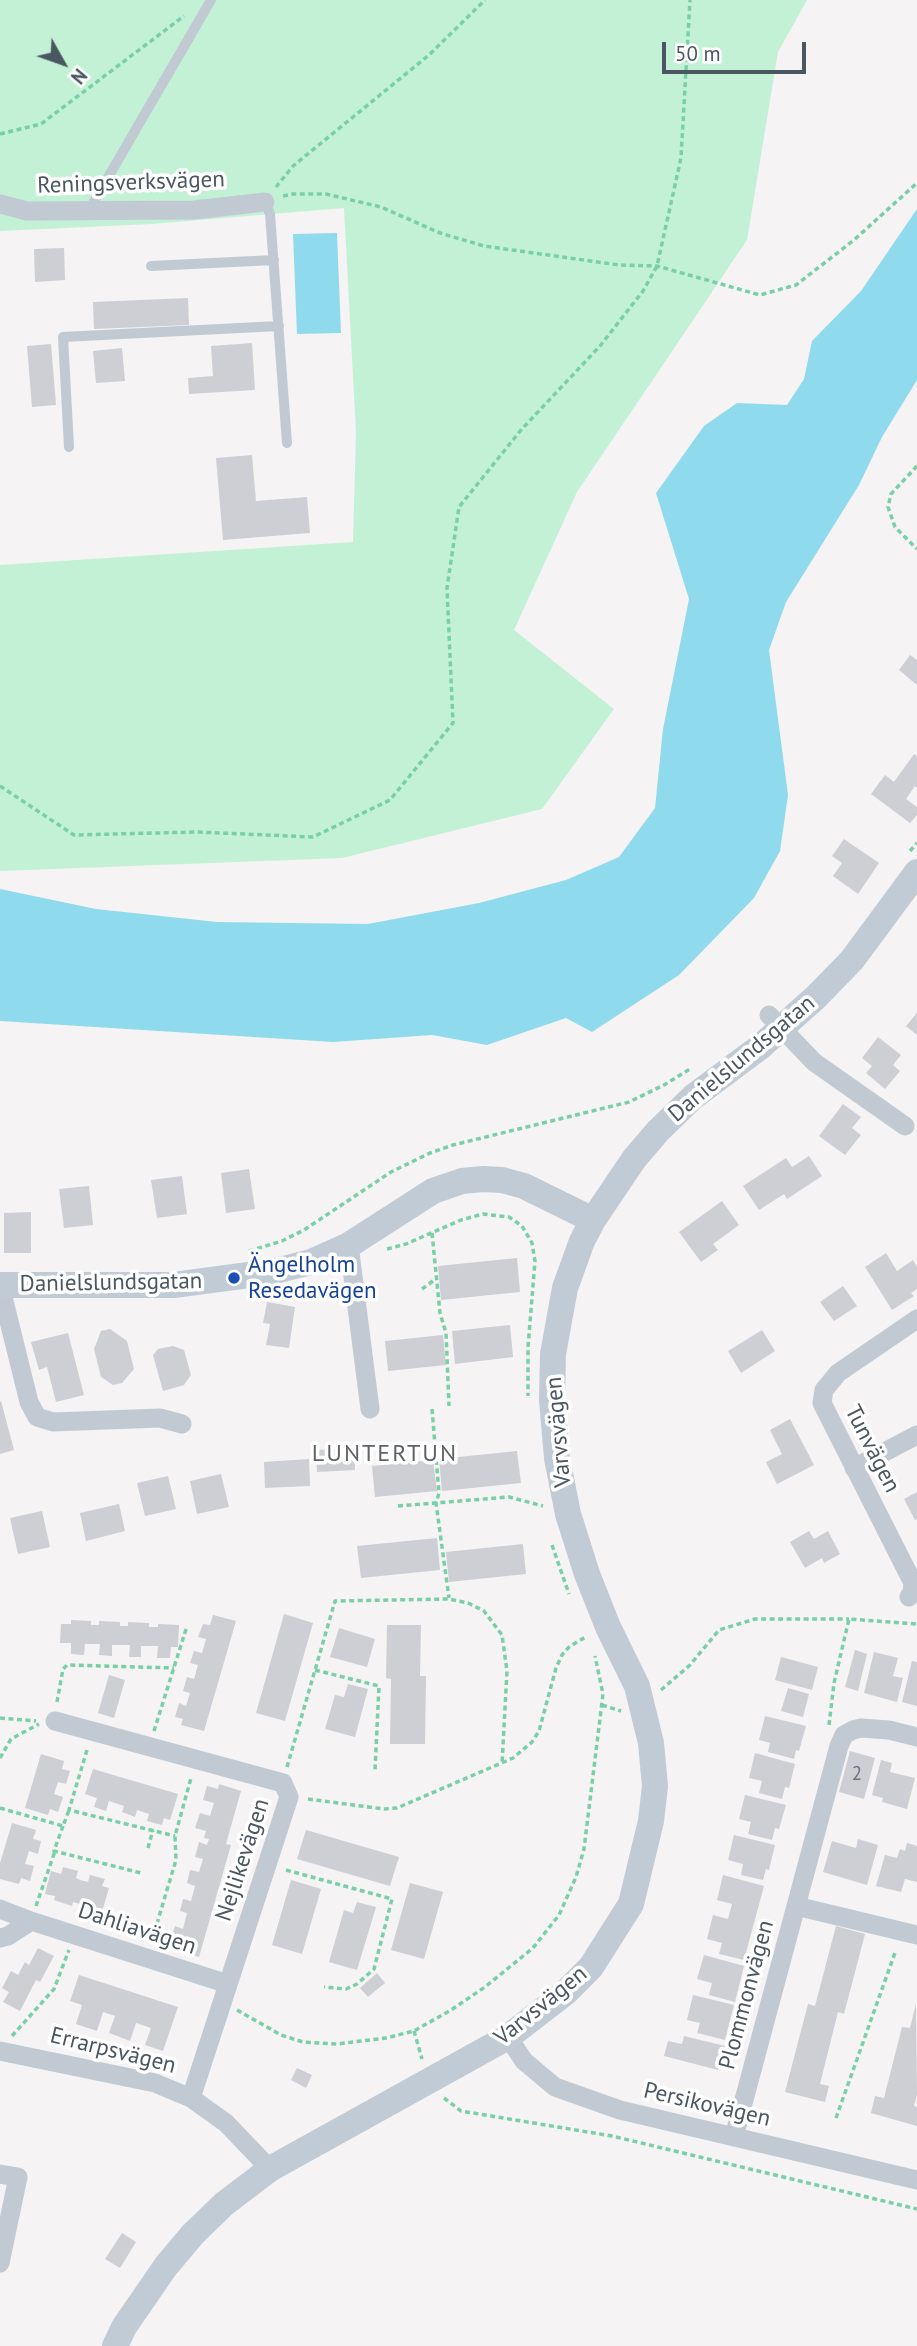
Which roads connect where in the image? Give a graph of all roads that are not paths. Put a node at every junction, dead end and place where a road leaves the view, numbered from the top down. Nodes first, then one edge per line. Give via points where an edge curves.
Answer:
1 (211, 0) edge
2 (265, 202) joint
3 (0, 204) edge
4 (89, 210) junction
5 (274, 260) junction
6 (151, 266) dead end
7 (279, 326) junction
8 (287, 443) dead end
9 (69, 447) dead end
10 (913, 862) edge
11 (775, 1021) junction
12 (905, 1126) dead end
13 (593, 1220) junction
14 (349, 1245) junction
15 (0, 1285) edge
16 (917, 1319) edge
17 (370, 1409) dead end
18 (182, 1424) dead end
19 (917, 1435) edge
20 (854, 1468) junction
21 (909, 1597) dead end
22 (55, 1721) road end
23 (917, 1737) edge
24 (796, 1906) junction
25 (0, 1909) edge
26 (31, 1921) junction
27 (910, 1933) edge
28 (0, 1938) edge
29 (225, 1993) junction
30 (508, 2037) junction
31 (5, 2045) edge
32 (191, 2098) junction
33 (734, 2137) junction
34 (270, 2169) junction
35 (0, 2174) edge
36 (917, 2180) edge
37 (0, 2263) edge
38 (115, 2346) edge

1 - 4 lane
2 - 4 street, Reningsverksvägen via 194,210
2 - 5 lane
3 - 4 street, Reningsverksvägen via 27,211
5 - 6 lane
5 - 7 lane
7 - 8 lane
7 - 9 lane via 63,337
10 - 11 street, Danielslundsgatan via 852,960
11 - 12 street via 814,1062
11 - 13 street, Danielslundsgatan via 680,1108 634,1159
13 - 14 street, Danielslundsgatan via 524,1186 502,1180 462,1181 433,1191
13 - 30 street, Varvsvägen via 572,1265 554,1346 557,1458 587,1574 637,1686 651,1743 655,1786 647,1843 631,1904 591,1967
14 - 15 street, Danielslundsgatan via 311,1262 221,1280 174,1285
14 - 17 street
15 - 18 street via 29,1402 37,1417 53,1422 160,1418
16 - 20 street, Tunvägen via 838,1373 824,1390 824,1410
19 - 20 street
20 - 21 street, Tunvägen via 913,1583
22 - 29 street, Nejlikevägen via 196,1759 286,1790
23 - 24 street, Plommonvägen via 862,1728 844,1735
24 - 27 street, Plommonvägen
24 - 33 street, Plommonvägen
25 - 26 street, Dahliavägen
26 - 28 street
26 - 29 street, Dahliavägen via 147,1959
29 - 32 street, Nejlikevägen
30 - 33 street, Persikovägen via 524,2061 555,2087 620,2110
30 - 34 street, Varvsvägen
31 - 32 street, Errarpsvägen via 155,2083
32 - 34 street, Errarpsvägen via 226,2123
33 - 36 street, Persikovägen
34 - 38 street, Varvsvägen via 193,2234 142,2300
35 - 37 street via 18,2177

